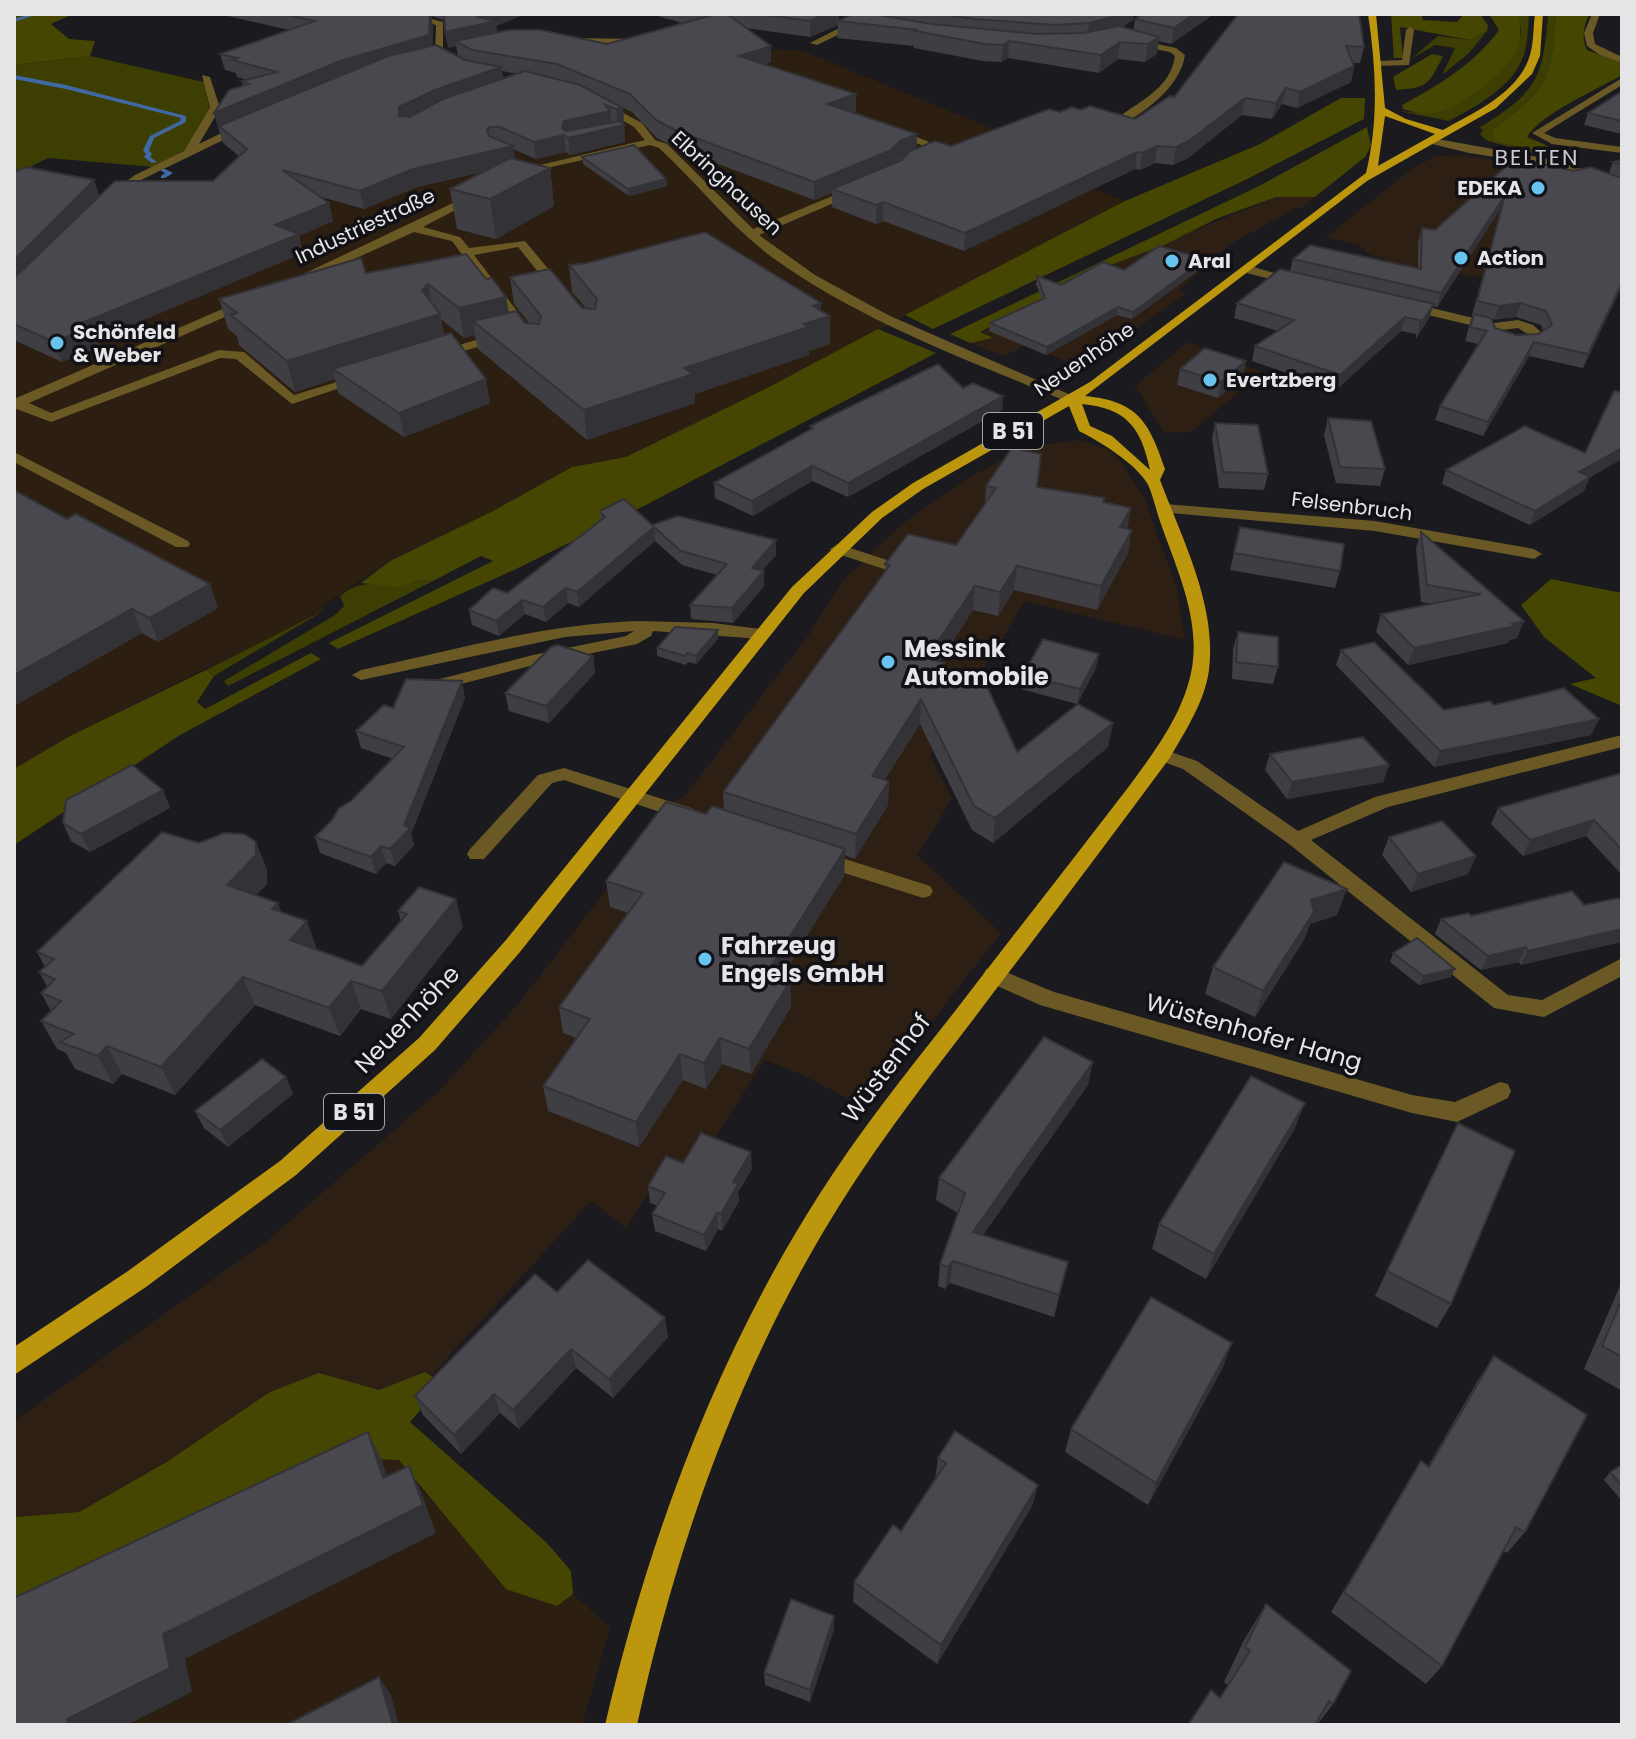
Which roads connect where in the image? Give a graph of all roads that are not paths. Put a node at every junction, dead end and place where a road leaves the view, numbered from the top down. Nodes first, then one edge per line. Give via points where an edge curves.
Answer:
1 (404, 14) edge
2 (1372, 14) edge
3 (1539, 14) edge
4 (1596, 14) edge
5 (842, 19) edge
6 (857, 22) junction
7 (871, 25) edge
8 (1410, 30) dead end
9 (1118, 38) edge
10 (560, 42) edge
11 (654, 43) edge
12 (814, 43) edge
13 (454, 51) edge
14 (440, 55) junction
15 (427, 57) edge
16 (1622, 60) edge
17 (453, 63) edge
18 (1378, 64) junction
19 (205, 77) dead end
20 (1622, 81) edge
21 (586, 97) edge
22 (1379, 114) junction
23 (256, 120) edge
24 (1117, 124) edge
25 (640, 128) junction
26 (626, 131) edge
27 (893, 131) edge
28 (1445, 134) junction
29 (1432, 141) junction
30 (651, 142) junction
31 (1622, 150) edge
32 (181, 159) junction
33 (521, 159) edge
34 (916, 159) edge
35 (1531, 159) junction
36 (538, 167) junction
37 (1371, 174) junction
38 (506, 179) edge
39 (867, 185) edge
40 (1622, 186) edge
41 (489, 188) edge
42 (104, 203) edge
43 (413, 228) junction
44 (752, 234) junction
45 (468, 252) junction
46 (1247, 269) junction
47 (1306, 283) edge
48 (280, 288) edge
49 (265, 294) edge
50 (566, 299) edge
51 (1392, 302) edge
52 (1495, 327) edge
53 (525, 330) junction
54 (536, 346) edge
55 (422, 359) edge
56 (379, 373) edge
57 (1073, 399) junction
58 (16, 404) edge
59 (14, 456) edge
60 (1153, 480) junction
61 (1165, 509) junction
62 (182, 544) dead end
63 (838, 549) junction
64 (1534, 554) dead end
65 (890, 566) edge
66 (652, 628) junction
67 (761, 634) junction
68 (361, 675) dead end
69 (442, 684) edge
70 (1622, 741) edge
71 (1162, 755) junction
72 (633, 796) junction
73 (707, 820) edge
74 (1296, 839) junction
75 (477, 854) dead end
76 (808, 854) edge
77 (923, 891) dead end
78 (1622, 966) edge
79 (994, 975) junction
80 (1500, 1091) dead end
81 (14, 1362) edge
82 (621, 1725) edge

1 - 14 street via 440,24
2 - 18 main road
3 - 28 main road, B 51 via 1535,56 1527,74 1493,106
4 - 16 street via 1588,41 1592,48
5 - 6 street
6 - 7 street
6 - 12 street
8 - 18 street via 1406,63
9 - 24 street via 1173,50 1180,63 1160,93
10 - 11 street
13 - 14 street
14 - 15 street
14 - 17 street
18 - 22 main road
19 - 32 street via 215,108
20 - 31 street via 1537,133 1575,145
21 - 25 street, Elbringhausen
22 - 28 main road
22 - 29 main road
22 - 37 main road
23 - 32 street
25 - 26 street
25 - 30 street, Elbringhausen
27 - 34 street via 941,149
28 - 29 main road, Neuenhöhe / B 51
28 - 35 street
29 - 35 street
29 - 37 main road, Neuenhöhe / B 51
30 - 36 street
30 - 44 street, Elbringhausen via 672,153
32 - 42 street via 129,183
33 - 36 street
35 - 40 street
36 - 38 street
37 - 46 main road, Neuenhöhe / B 51
39 - 44 street
41 - 43 street, Industriestraße
43 - 45 street via 456,239
43 - 48 street, Industriestraße
44 - 57 street, Elbringhausen via 779,256 880,315
45 - 50 street via 521,243
45 - 53 street
46 - 47 street
46 - 57 main road, Neuenhöhe / B 51
49 - 58 street
51 - 52 street
53 - 54 street
53 - 55 street
56 - 58 street via 292,400 239,355 219,354 51,418
57 - 60 main road, Wüstenhof via 1084,428 1107,439
57 - 60 main road, Wüstenhof via 1120,406 1137,422 1158,469
57 - 63 main road, Neuenhöhe / B 51 via 918,486
59 - 62 street
60 - 61 main road, Wüstenhof
61 - 64 street, Felsenbruch via 1375,526
61 - 71 main road, Wüstenhof via 1194,595 1202,652 1188,709
63 - 65 street
63 - 67 main road, Neuenhöhe / B 51
66 - 67 street
66 - 68 street via 568,632
66 - 69 street via 631,640
67 - 72 main road, Neuenhöhe / B 51
70 - 74 street via 1382,802
71 - 74 street via 1190,765
71 - 79 main road, Wüstenhof
72 - 73 street
72 - 75 street via 569,775 551,776 535,787
72 - 81 main road, Neuenhöhe / B 51 via 427,1044 347,1118 211,1226
74 - 78 street via 1502,1002 1544,1009
76 - 77 street
79 - 80 street, Wüstenhofer Hang via 1048,999 1412,1104 1457,1112
79 - 82 main road, Wüstenhof via 841,1182 751,1342 665,1557 638,1642

